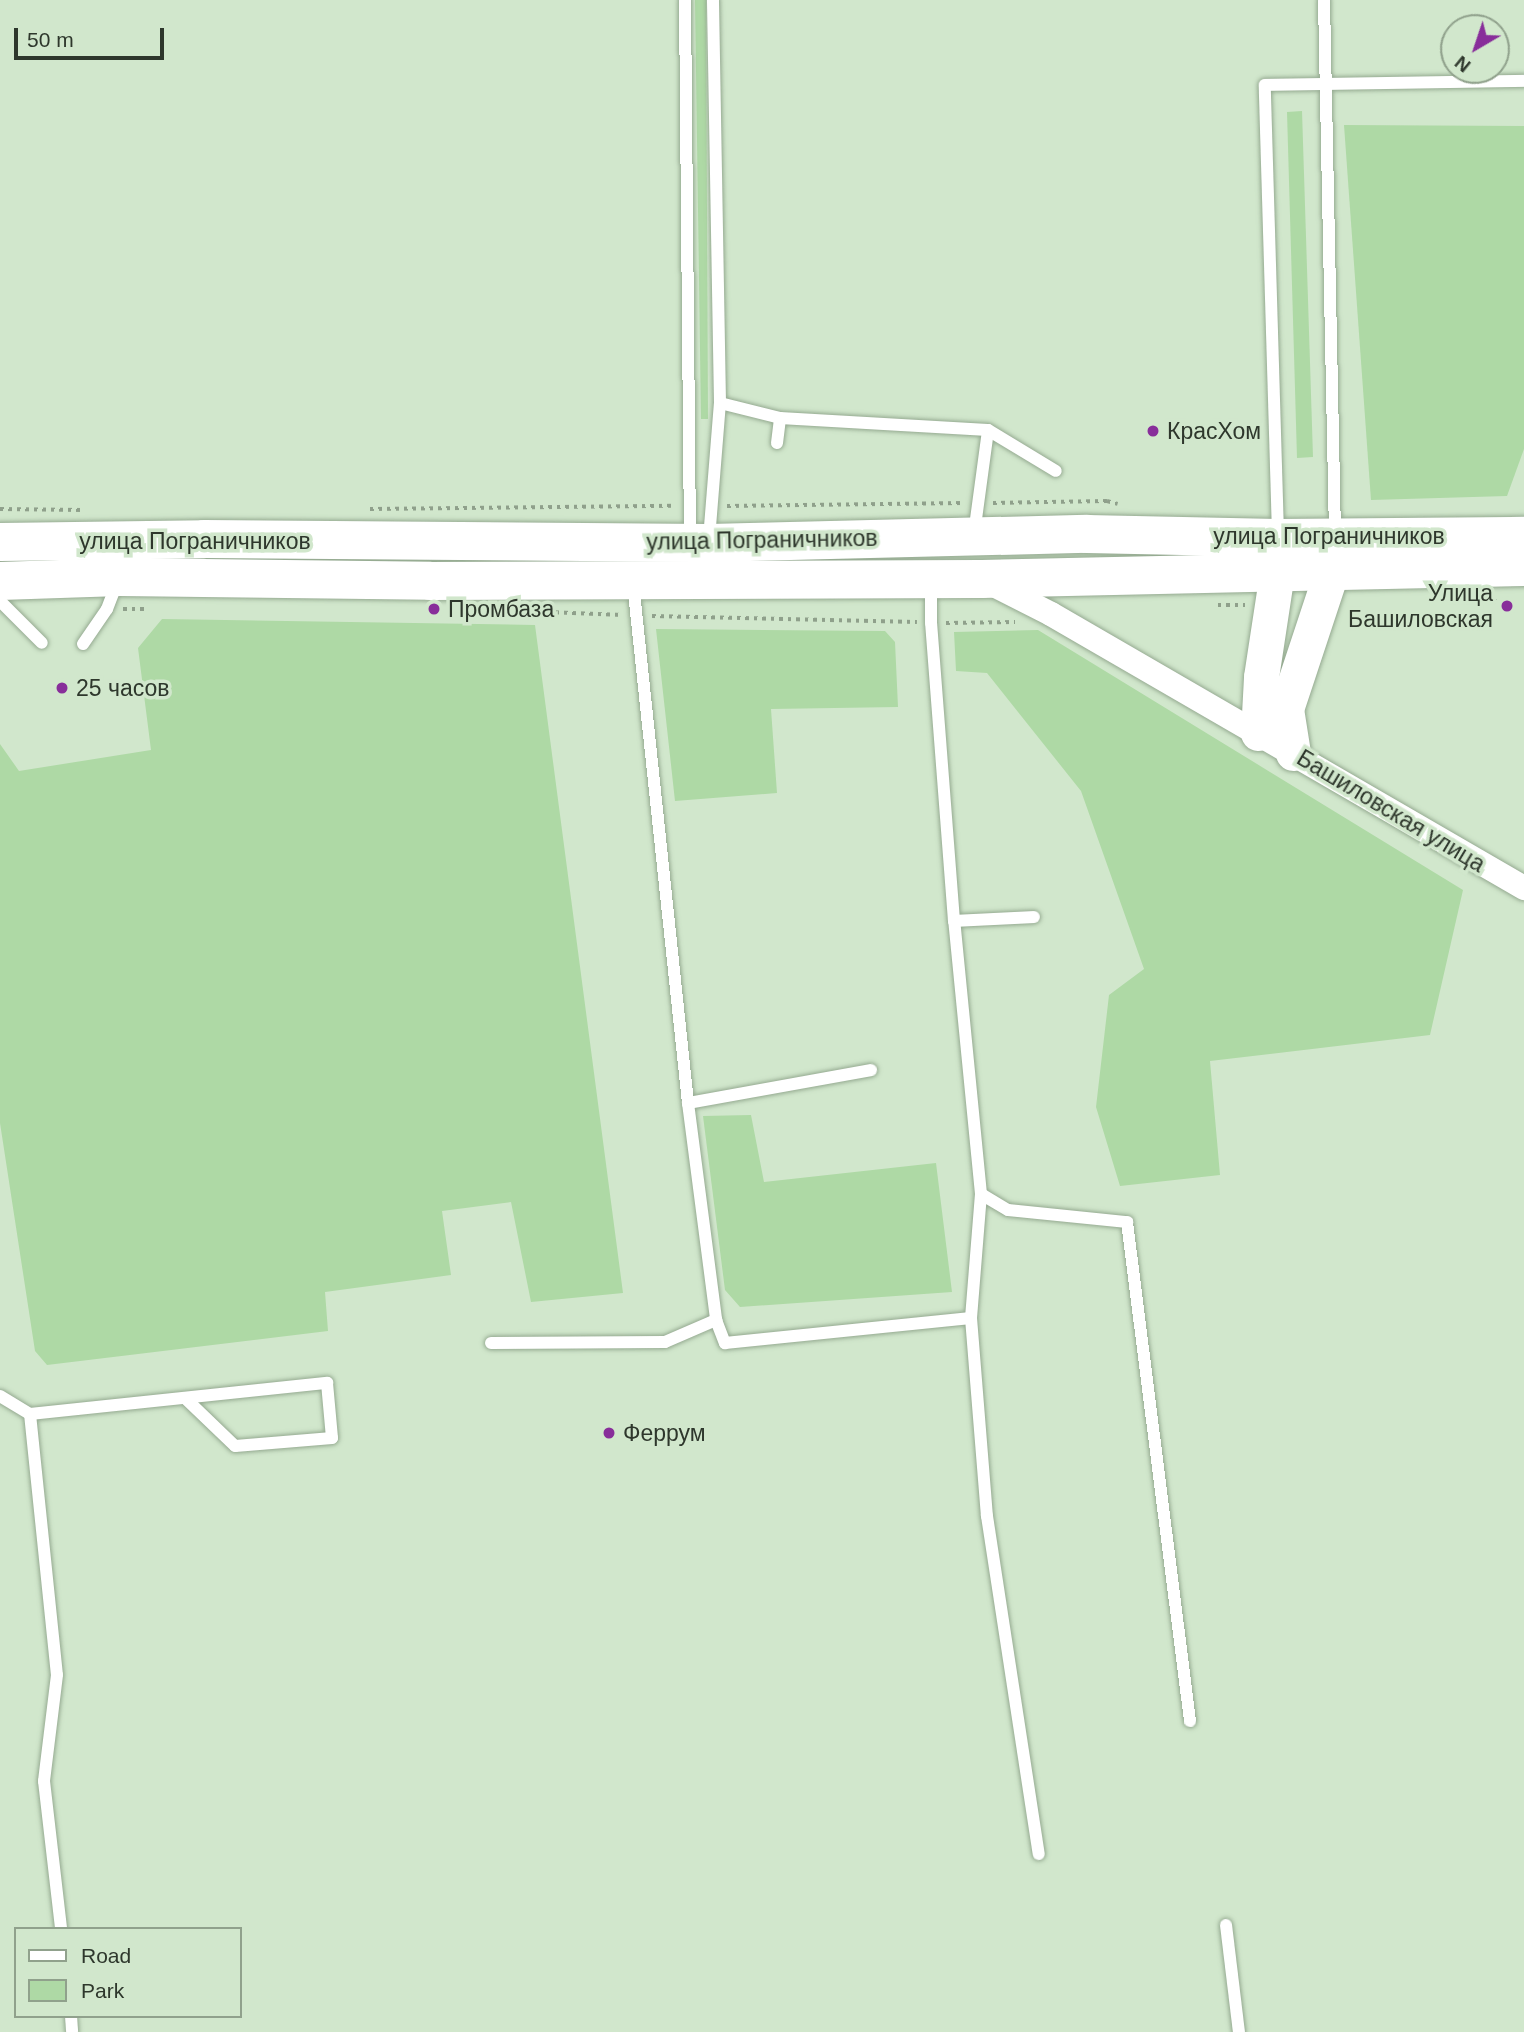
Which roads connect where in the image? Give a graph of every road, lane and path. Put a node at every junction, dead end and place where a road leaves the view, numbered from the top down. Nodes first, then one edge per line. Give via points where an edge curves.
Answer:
1 (685, 0) edge
2 (713, 0) edge
3 (1324, 0) edge
4 (1524, 81) edge
5 (1326, 84) junction
6 (720, 403) junction
7 (779, 418) junction
8 (988, 430) junction
9 (777, 443) dead end
10 (1056, 471) dead end
11 (0, 509) edge
12 (1130, 509) dead end
13 (96, 510) dead end
14 (976, 520) junction
15 (700, 524) junction
16 (369, 525) junction
17 (1335, 536) junction
18 (1524, 536) edge
19 (248, 540) junction
20 (0, 542) edge
21 (1277, 556) junction
22 (1524, 567) edge
23 (1331, 573) junction
24 (248, 579) junction
25 (931, 579) junction
26 (982, 579) junction
27 (383, 580) junction
28 (0, 581) edge
29 (113, 593) junction
30 (635, 597) junction
31 (0, 601) edge
32 (149, 608) dead end
33 (540, 611) dead end
34 (1018, 622) dead end
35 (931, 623) junction
36 (42, 643) dead end
37 (83, 644) dead end
38 (1258, 733) junction
39 (1293, 753) junction
40 (1524, 888) edge
41 (1034, 917) dead end
42 (954, 921) junction
43 (871, 1070) dead end
44 (688, 1103) junction
45 (981, 1194) junction
46 (971, 1318) junction
47 (716, 1320) junction
48 (491, 1343) dead end
49 (0, 1396) edge
50 (186, 1399) junction
51 (30, 1414) junction
52 (1190, 1721) dead end
53 (1040, 1854) dead end
54 (1226, 1925) dead end
55 (61, 1927) edge
56 (1239, 2032) edge

1 - 15 lane
2 - 6 lane
3 - 5 lane
4 - 5 lane
5 - 17 lane
5 - 21 lane via 1265,85
6 - 7 lane
6 - 15 lane
7 - 8 lane
7 - 9 lane
8 - 10 lane
8 - 14 lane
11 - 13 path
12 - 14 path via 1107,500
14 - 15 main road, улица Пограничников
14 - 15 path
14 - 21 main road, улица Пограничников
15 - 16 main road, улица Пограничников
15 - 16 path
16 - 19 main road, улица Пограничников
16 - 27 main road via 348,558 362,573
17 - 18 main road, улица Пограничников
17 - 21 main road, улица Пограничников
17 - 23 main road
19 - 20 main road, улица Пограничников
19 - 24 main road via 269,560 266,568
21 - 23 main road, улица Пограничников
21 - 26 main road, улица Пограничников
21 - 38 main road
22 - 23 main road, улица Пограничников
23 - 39 main road via 1286,709
24 - 27 main road, улица Пограничников
24 - 29 main road, улица Пограничников
25 - 26 main road, улица Пограничников
25 - 30 main road, улица Пограничников
25 - 35 lane
26 - 38 street, Башиловская улица
27 - 30 main road, улица Пограничников
28 - 29 main road, улица Пограничников
29 - 32 path
29 - 37 lane
30 - 33 path
30 - 35 path
30 - 44 lane
31 - 36 lane
34 - 35 path
35 - 42 lane
38 - 39 street, Башиловская улица
39 - 40 street, Башиловская улица
41 - 42 lane
42 - 45 lane
43 - 44 lane
44 - 47 lane
45 - 46 lane
45 - 52 lane via 1008,1210 1127,1222
46 - 47 lane via 725,1343
46 - 53 lane via 987,1516
47 - 48 lane via 665,1342
49 - 51 lane
50 - 50 lane via 327,1383 332,1438 235,1446
50 - 51 lane
51 - 55 lane via 57,1675 44,1781
54 - 56 lane

